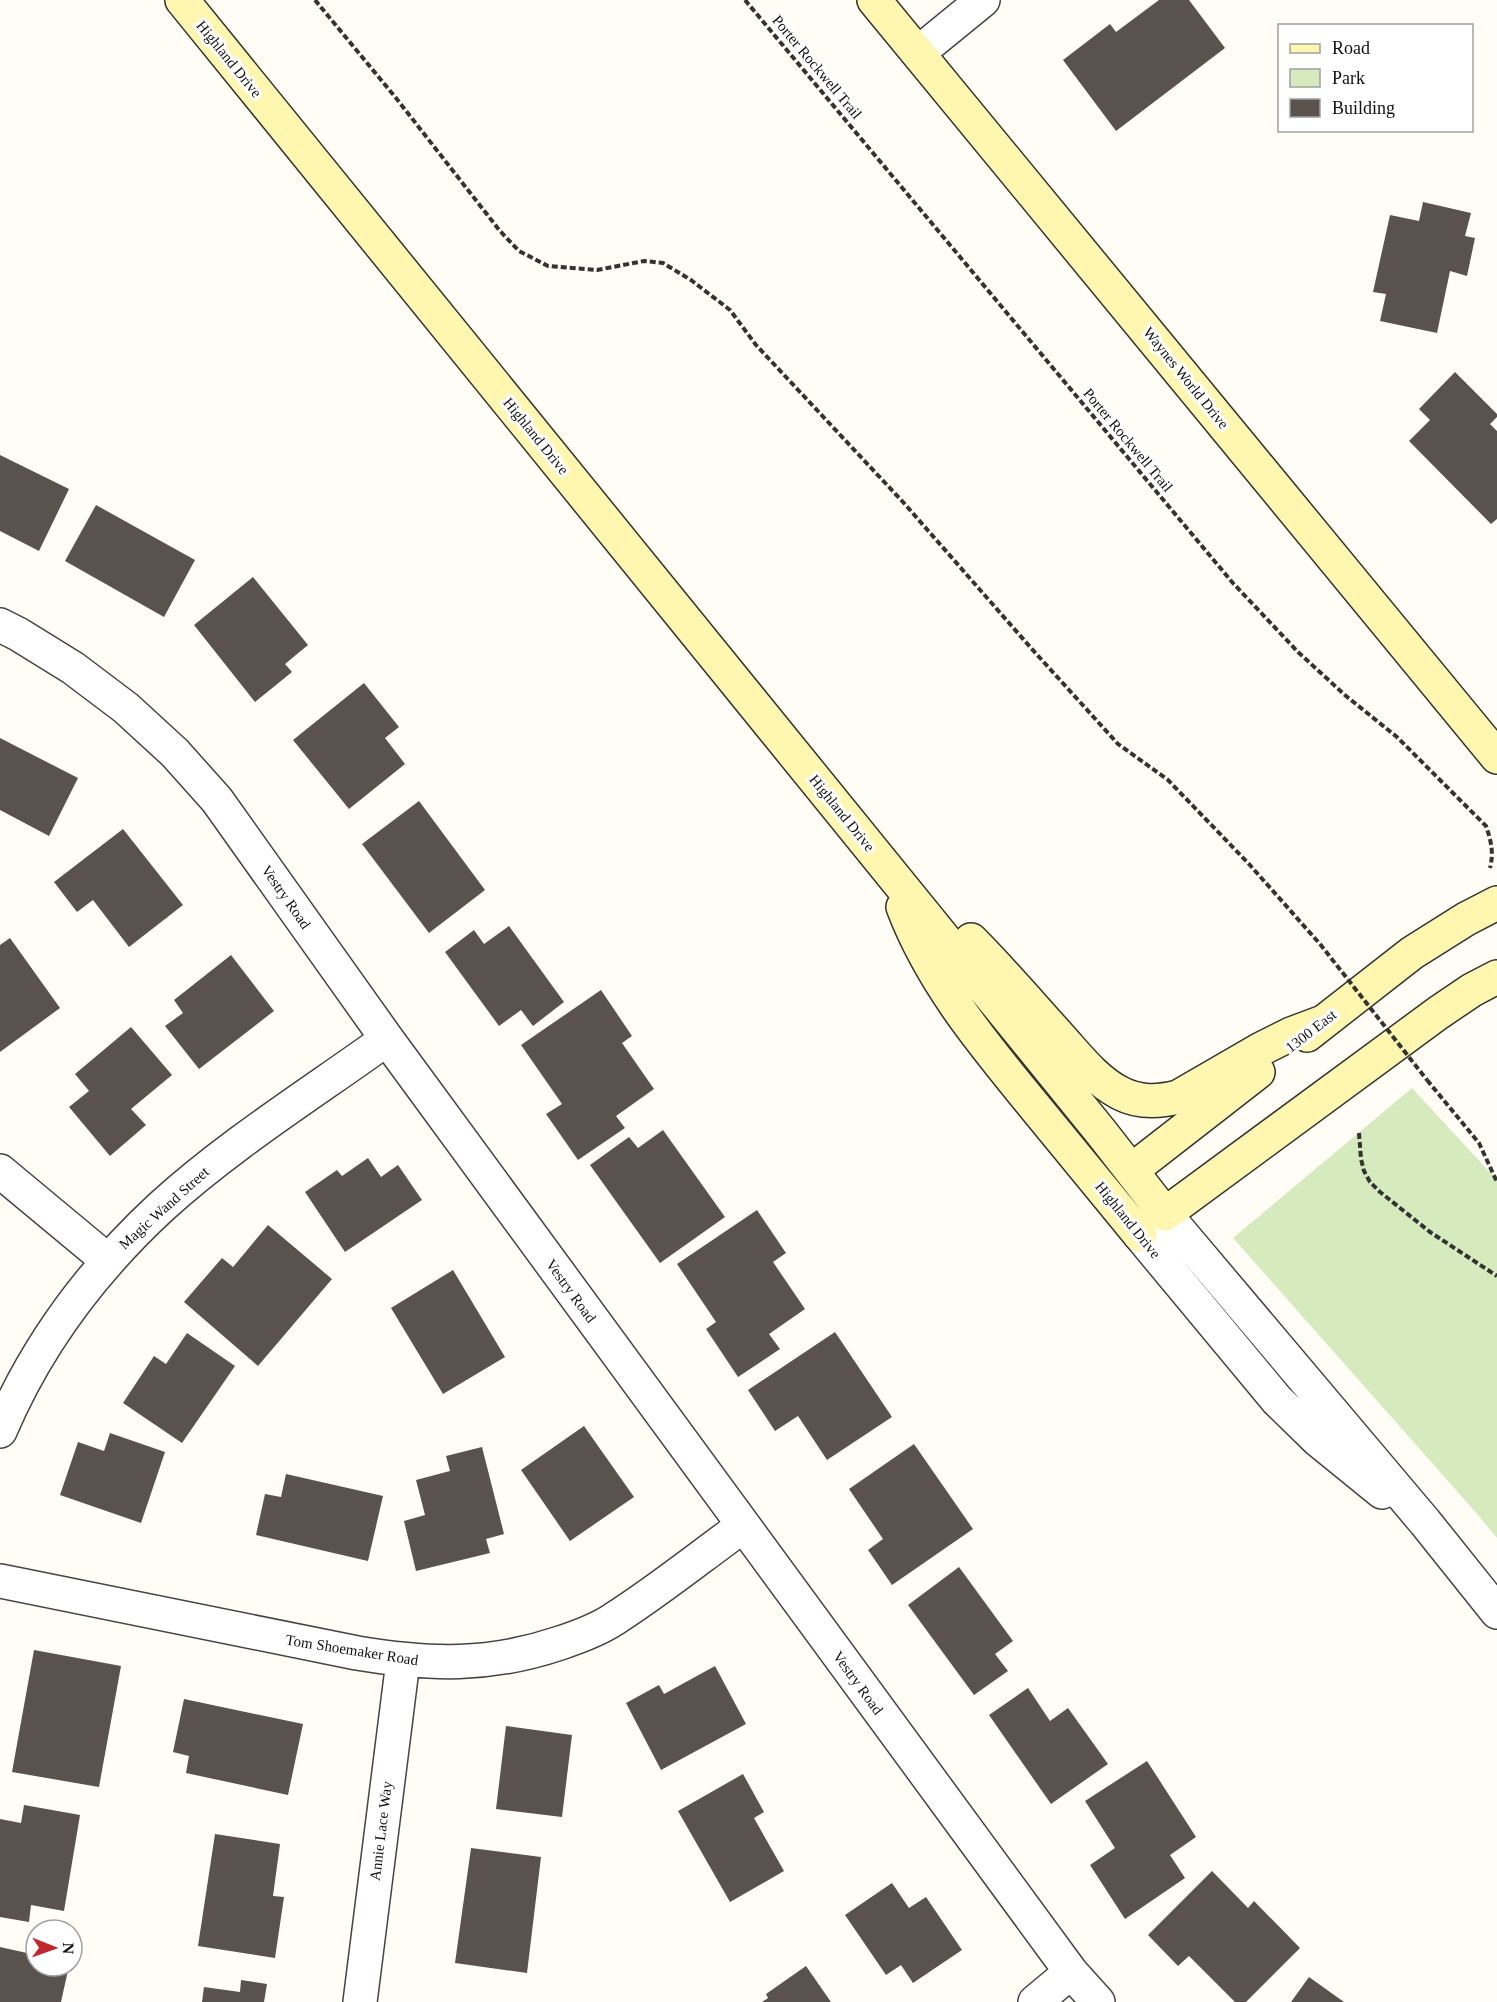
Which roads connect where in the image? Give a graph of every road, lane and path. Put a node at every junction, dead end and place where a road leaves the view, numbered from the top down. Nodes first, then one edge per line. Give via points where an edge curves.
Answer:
1 (182, 0) edge
2 (315, 0) edge
3 (745, 0) edge
4 (874, 0) edge
5 (983, 0) edge
6 (918, 53) junction
7 (0, 625) edge
8 (1497, 757) edge
9 (890, 872) junction
10 (1488, 872) dead end
11 (1497, 903) edge
12 (1497, 977) edge
13 (1323, 1022) junction
14 (387, 1039) junction
15 (1359, 1133) dead end
16 (1132, 1170) junction
17 (0, 1171) edge
18 (1497, 1182) edge
19 (1165, 1214) junction
20 (1140, 1235) joint
21 (107, 1260) junction
22 (1497, 1276) edge
23 (0, 1431) edge
24 (1425, 1522) junction
25 (743, 1526) junction
26 (0, 1581) edge
27 (1497, 1612) edge
28 (403, 1661) junction
29 (1071, 1972) junction
30 (360, 2002) edge
31 (1035, 2002) edge
32 (1098, 2002) edge

1 - 9 main road, Highland Drive
2 - 18 path, bridge via 519,250 548,266 597,270 644,261 663,263 730,310 756,345 903,502 1118,744 1168,780 1320,944 1479,1143
3 - 10 path, Porter Rockwell Trail via 1238,590 1298,652 1397,737 1486,826 1493,854
4 - 6 main road, Waynes World Drive
5 - 6 street
6 - 8 main road, Waynes World Drive
7 - 14 street, Vestry Road via 73,668 126,708 175,753 217,800
9 - 13 main road via 962,931 1092,1072 1119,1093 1149,1101 1178,1097 1261,1049
9 - 16 main road, Highland Drive
9 - 20 main road, Highland Drive via 930,966 954,1005
11 - 13 main road, 1300 East via 1412,953
12 - 19 main road via 1438,1013
13 - 16 main road, 1300 East
14 - 21 street, Magic Wand Street via 214,1162
14 - 25 street, Vestry Road
15 - 22 path via 1362,1165 1370,1182 1430,1232
16 - 19 main road, Highland Drive
17 - 21 street
19 - 24 street, Highland Drive
20 - 24 street, Highland Drive via 1277,1400 1352,1470
21 - 23 street, Magic Wand Street via 52,1333
24 - 27 street, Highland Drive
25 - 28 street, Tom Shoemaker Road via 612,1620 575,1638 495,1660
25 - 29 street, Vestry Road
26 - 28 street, Tom Shoemaker Road
28 - 30 street, Annie Lace Way
29 - 31 street
29 - 32 street, Vestry Road

